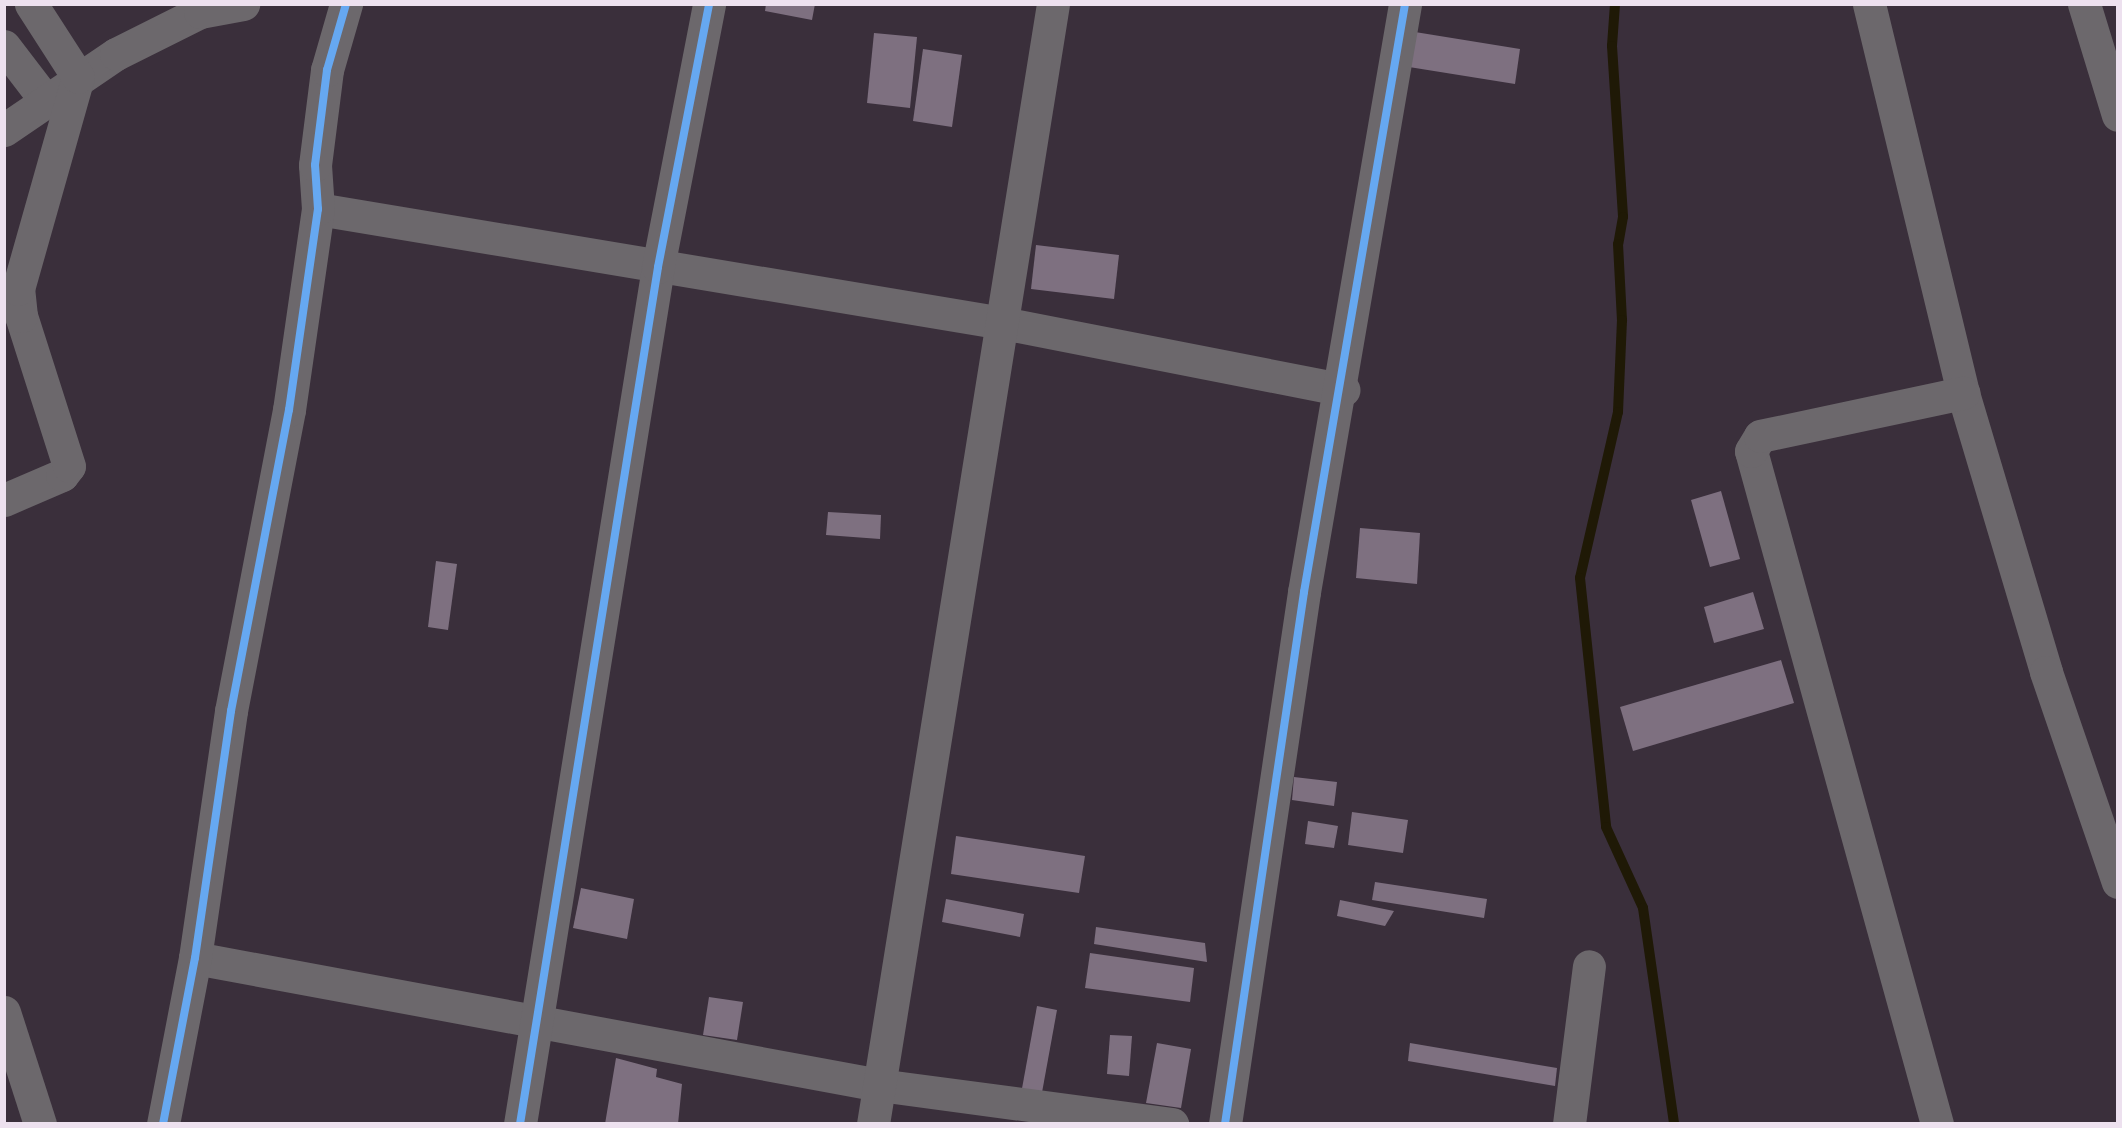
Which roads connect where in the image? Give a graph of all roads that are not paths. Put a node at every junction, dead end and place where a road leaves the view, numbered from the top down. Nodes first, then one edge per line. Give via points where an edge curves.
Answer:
1 (31, 4) edge
2 (243, 4) edge
3 (346, 4) edge
4 (710, 4) edge
5 (1053, 4) edge
6 (1405, 4) edge
7 (1869, 4) edge
8 (2084, 4) edge
9 (4, 46) edge
10 (78, 77) junction
11 (46, 101) junction
12 (2118, 115) edge
13 (4, 130) edge
14 (318, 209) junction
15 (658, 267) junction
16 (1003, 323) junction
17 (1343, 390) junction
18 (1963, 393) junction
19 (4, 500) edge
20 (2118, 882) edge
21 (195, 958) junction
22 (1589, 966) dead end
23 (4, 1012) edge
24 (540, 1019) junction
25 (879, 1085) junction
26 (40, 1124) edge
27 (163, 1124) edge
28 (520, 1124) edge
29 (873, 1124) edge
30 (1172, 1124) edge
31 (1225, 1124) edge
32 (1569, 1124) edge
33 (1937, 1124) edge

1 - 10 street
2 - 10 street via 200,12
3 - 14 street via 327,70 315,165
4 - 15 street
5 - 16 street
6 - 17 street
7 - 18 street
8 - 12 street
9 - 11 street
10 - 11 street
10 - 19 street via 18,290 21,316 69,466 62,475
11 - 13 street
14 - 15 street
14 - 21 street via 289,410 231,711
15 - 16 street
15 - 24 street
16 - 17 street
16 - 25 street
17 - 31 street via 1304,592
18 - 20 street via 2046,672
18 - 33 street via 1760,436 1751,450
21 - 24 street
21 - 27 street
22 - 32 street
23 - 26 street
24 - 25 street
24 - 28 street
25 - 29 street
25 - 30 street

